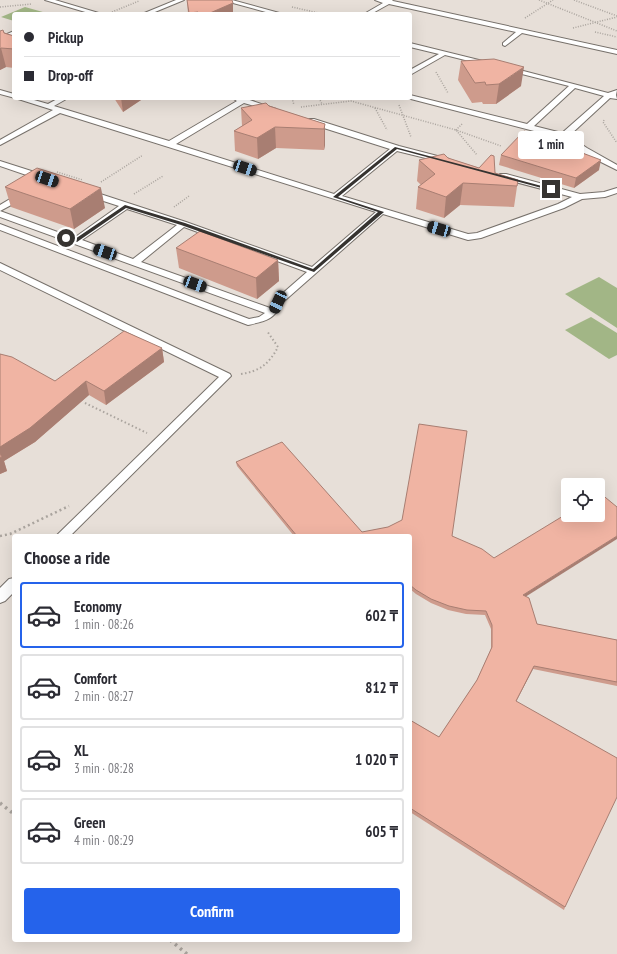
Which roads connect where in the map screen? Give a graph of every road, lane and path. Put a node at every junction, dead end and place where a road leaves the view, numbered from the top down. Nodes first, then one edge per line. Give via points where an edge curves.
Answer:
1 (48, 0) edge
2 (181, 0) edge
3 (225, 0) edge
4 (378, 0) edge
5 (539, 0) edge
6 (553, 0) edge
7 (574, 0) edge
8 (389, 1) edge
9 (32, 4) dead end
10 (548, 4) junction
11 (0, 7) edge
12 (93, 12) edge
13 (151, 12) edge
14 (272, 12) edge
15 (370, 12) edge
16 (617, 16) edge
17 (521, 22) dead end
18 (0, 29) edge
19 (521, 31) junction
20 (617, 31) edge
21 (12, 32) edge
22 (12, 34) edge
23 (0, 39) edge
24 (505, 44) dead end
25 (412, 45) edge
26 (617, 52) edge
27 (444, 53) junction
28 (436, 71) dead end
29 (412, 72) edge
30 (574, 85) junction
31 (0, 92) edge
32 (448, 94) dead end
33 (12, 95) edge
34 (614, 95) edge
35 (12, 96) edge
36 (0, 98) edge
37 (412, 98) edge
38 (29, 100) edge
39 (60, 100) edge
40 (237, 100) edge
41 (242, 100) edge
42 (293, 100) edge
43 (320, 100) edge
44 (351, 101) joint
45 (322, 104) junction
46 (294, 105) dead end
47 (399, 105) dead end
48 (48, 107) junction
49 (301, 107) dead end
50 (374, 108) junction
51 (59, 110) junction
52 (283, 113) edge
53 (402, 115) junction
54 (608, 117) dead end
55 (306, 120) edge
56 (464, 122) dead end
57 (529, 127) junction
58 (387, 130) dead end
59 (456, 130) junction
60 (564, 136) junction
61 (411, 137) dead end
62 (0, 143) edge
63 (617, 143) edge
64 (170, 144) junction
65 (501, 146) dead end
66 (396, 148) junction
67 (477, 154) dead end
68 (143, 155) dead end
69 (0, 163) edge
70 (454, 163) edge
71 (617, 168) edge
72 (498, 175) edge
73 (163, 176) dead end
74 (47, 181) edge
75 (617, 190) edge
76 (82, 191) joint
77 (27, 192) edge
78 (335, 197) junction
79 (580, 197) junction
80 (122, 205) junction
81 (0, 209) edge
82 (381, 212) junction
83 (0, 214) edge
84 (183, 224) junction
85 (0, 228) edge
86 (75, 241) junction
87 (135, 262) junction
88 (0, 266) edge
89 (314, 271) junction
90 (273, 312) junction
91 (248, 322) junction
92 (226, 376) junction
93 (85, 403) dead end
94 (151, 435) dead end
95 (72, 505) dead end
96 (64, 534) edge
97 (0, 536) edge
98 (12, 585) edge
99 (0, 596) edge
100 (0, 803) edge
101 (12, 812) edge
102 (172, 942) edge
103 (187, 954) edge

1 - 12 lane
2 - 13 lane
3 - 14 lane
4 - 8 lane
5 - 10 path
6 - 10 path
7 - 16 path
8 - 15 lane
8 - 19 lane
9 - 11 path
10 - 17 path
10 - 20 path
18 - 21 lane
19 - 24 lane
19 - 26 lane
22 - 23 lane
25 - 27 lane
27 - 29 lane
27 - 30 lane
28 - 32 path
30 - 34 lane
30 - 57 lane
31 - 33 lane
34 - 60 lane
35 - 36 lane
37 - 57 lane
38 - 48 lane
39 - 48 lane
40 - 64 lane
41 - 52 lane
42 - 46 path
43 - 45 path
44 - 45 path
44 - 50 path
45 - 49 path
47 - 53 path
48 - 51 lane
50 - 53 path
50 - 58 path
51 - 62 lane
51 - 64 lane
53 - 59 path
53 - 61 path
54 - 63 path via 603,122
55 - 66 lane
56 - 59 path
57 - 60 lane
59 - 65 path
59 - 67 path
60 - 71 lane
64 - 78 lane
66 - 70 lane
66 - 78 lane
68 - 76 path
69 - 74 lane
72 - 79 lane
73 - 80 path
75 - 79 lane
76 - 80 lane
77 - 81 lane
78 - 82 lane
79 - 82 lane via 478,236 468,237
80 - 84 lane
80 - 86 lane
82 - 89 lane
83 - 86 lane
84 - 87 lane
84 - 89 lane
85 - 91 lane via 33,238
86 - 87 lane
87 - 90 lane
88 - 92 lane
89 - 90 lane via 278,302
90 - 91 lane via 262,319
91 - 92 path via 266,330 278,347 270,363 252,373
92 - 96 lane
93 - 94 path
95 - 97 path via 10,534
98 - 99 lane
100 - 101 path
102 - 103 path

